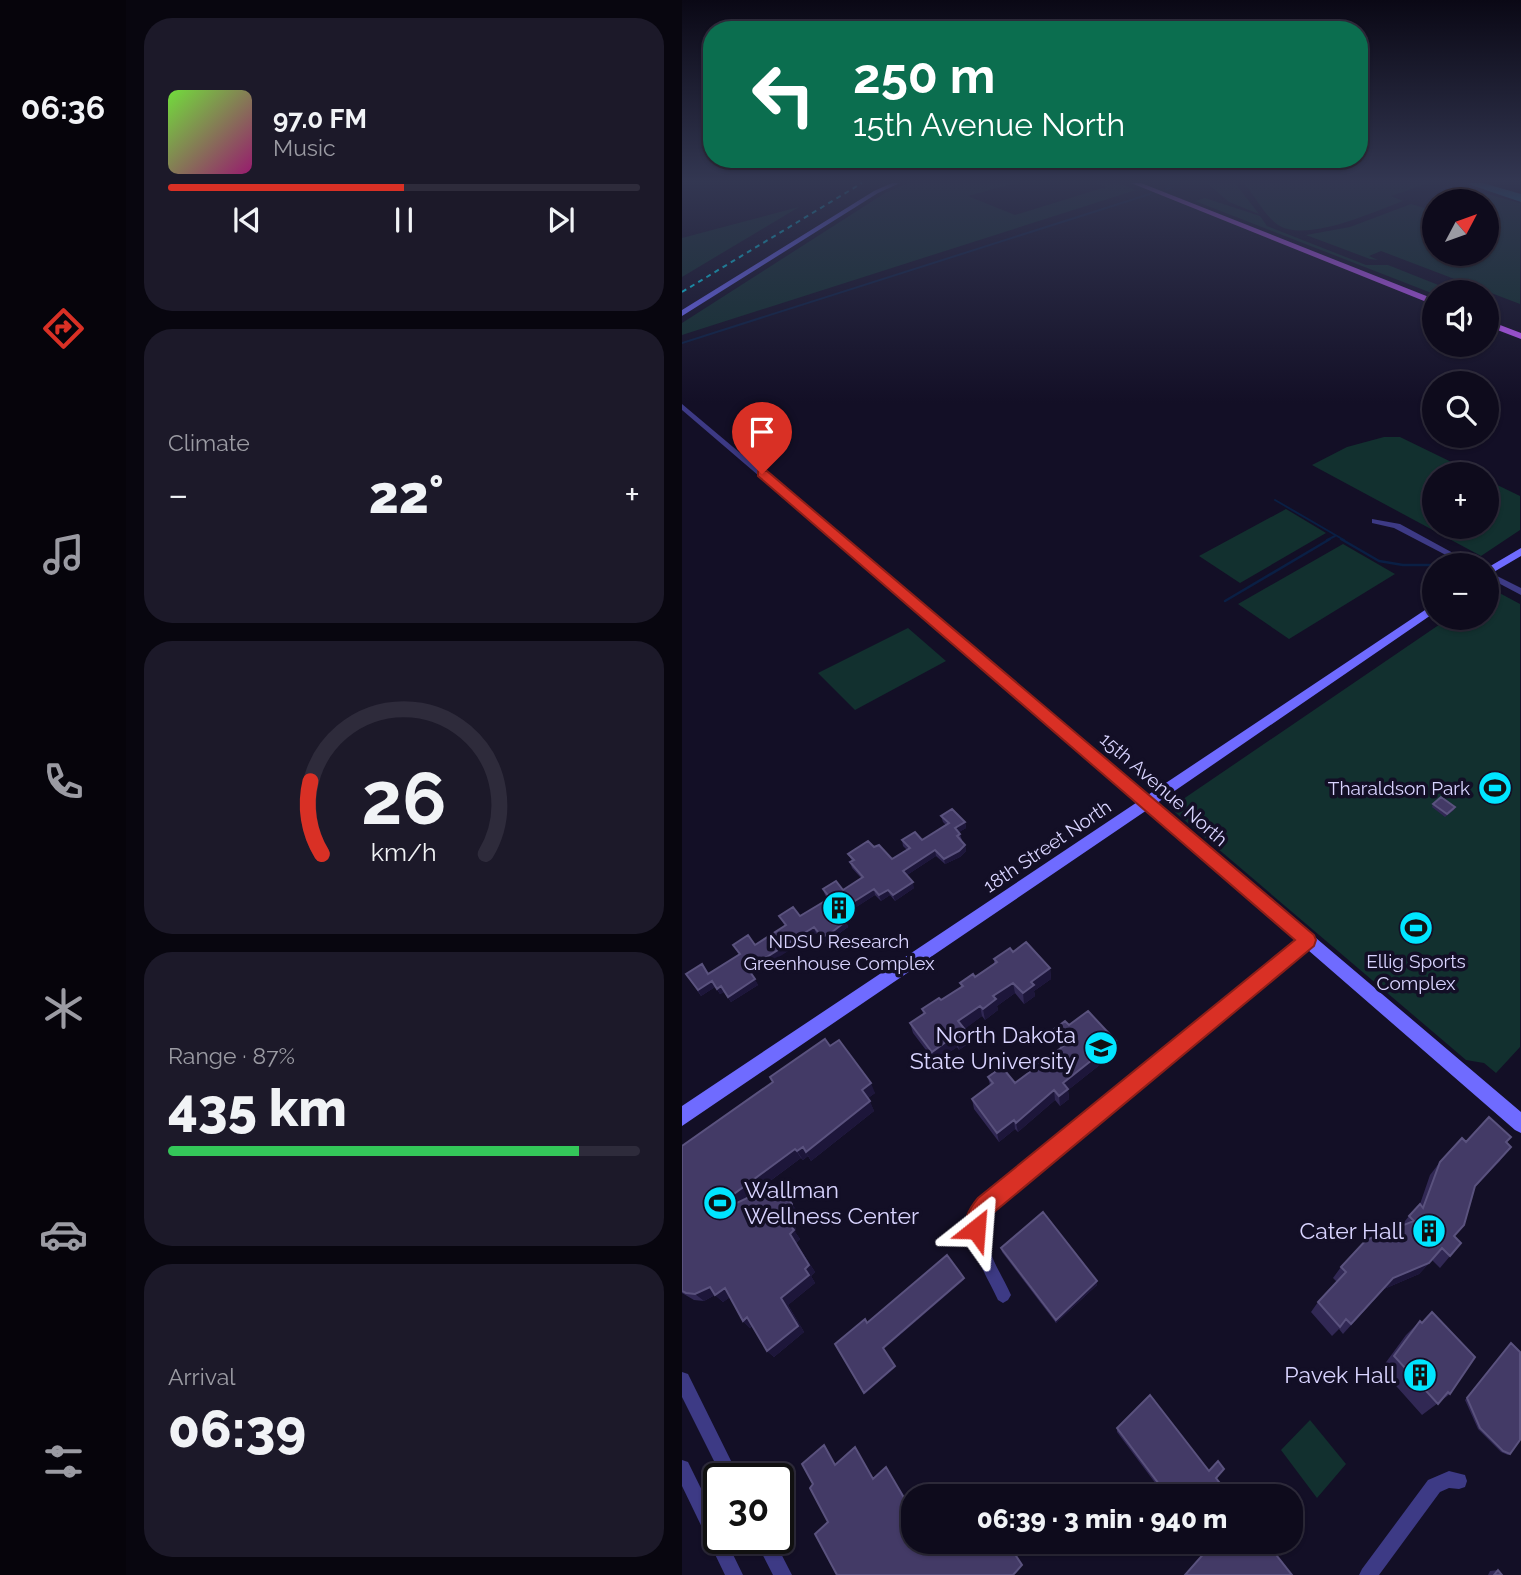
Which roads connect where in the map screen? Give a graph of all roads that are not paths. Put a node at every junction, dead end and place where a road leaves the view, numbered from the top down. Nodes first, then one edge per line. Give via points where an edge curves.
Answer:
1 (773, 256) edge
2 (1320, 256) edge
3 (1422, 297) edge
4 (682, 314) edge
5 (1499, 328) edge
6 (1520, 336) edge
7 (682, 406) edge
8 (1375, 521) dead end
9 (1520, 551) edge
10 (1448, 553) edge
11 (1499, 566) edge
12 (1499, 581) edge
13 (1520, 592) edge
14 (1422, 616) edge
15 (1147, 802) junction
16 (1307, 940) junction
17 (682, 1117) edge
18 (1520, 1125) edge
19 (1003, 1295) dead end
20 (682, 1380) edge
21 (724, 1463) edge
22 (682, 1468) edge
23 (1459, 1481) dead end
24 (772, 1554) edge
25 (734, 1575) edge
26 (783, 1575) edge
27 (1368, 1575) edge

1 - 4 street
2 - 3 main road
5 - 6 main road
7 - 15 street, 15th Avenue North
8 - 10 street via 1397,526
9 - 11 street
12 - 13 street
14 - 15 street, 18th Street North
15 - 16 street, 15th Avenue North
15 - 17 street, 18th Street North
16 - 18 street, 15th Avenue North
16 - 19 street via 985,1206 977,1216 976,1229
20 - 21 street
22 - 25 street
23 - 27 street via 1449,1479 1434,1486
24 - 26 street

